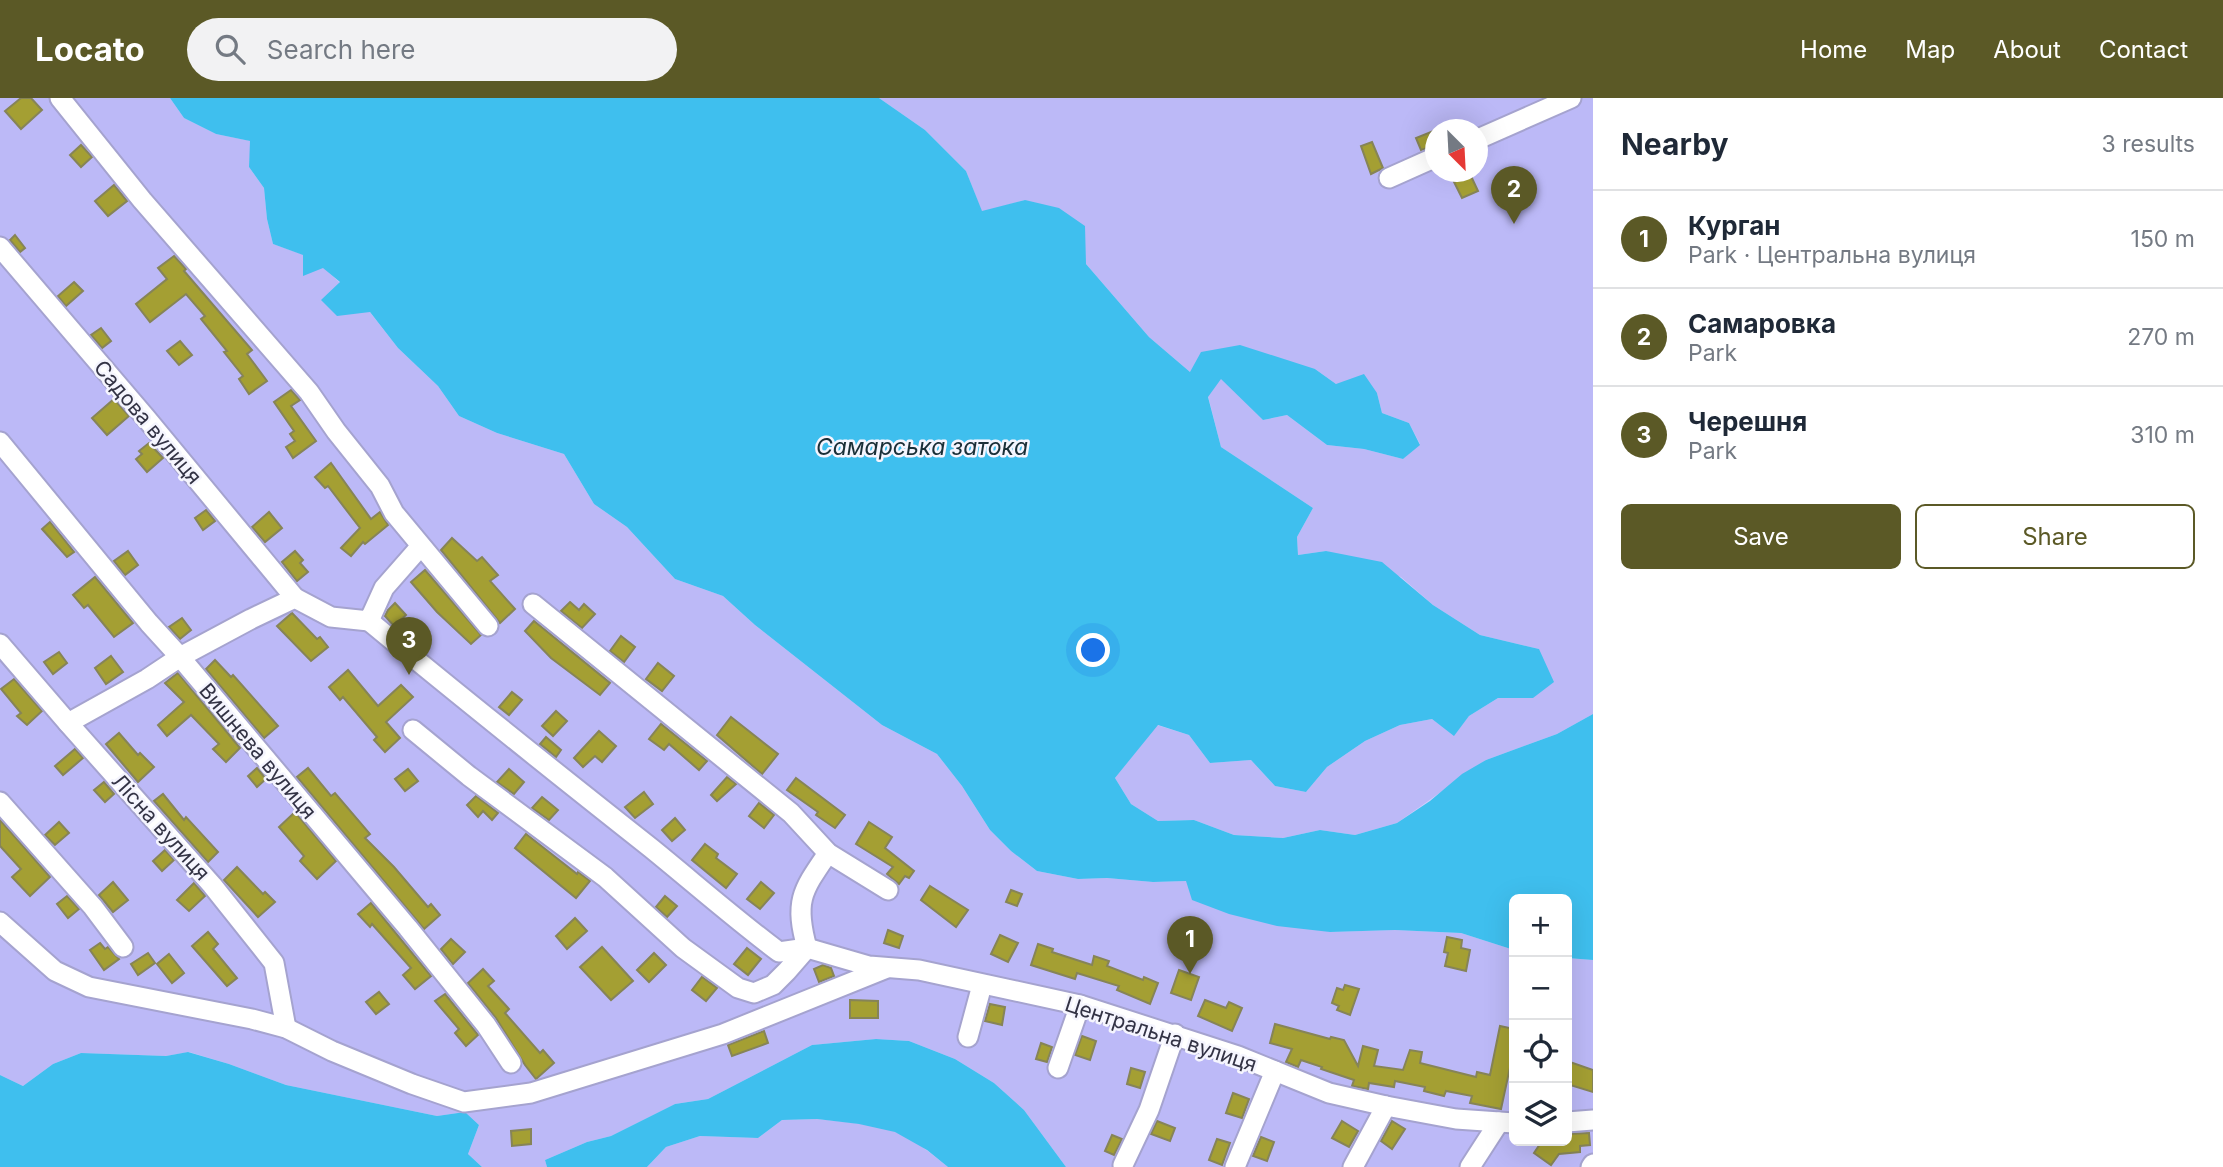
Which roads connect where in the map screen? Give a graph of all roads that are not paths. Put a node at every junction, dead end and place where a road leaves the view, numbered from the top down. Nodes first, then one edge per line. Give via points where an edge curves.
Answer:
1 (60, 98) edge
2 (1571, 98) edge
3 (1488, 135) edge
4 (1425, 163) edge
5 (1389, 178) dead end
6 (0, 247) edge
7 (0, 442) edge
8 (420, 547) junction
9 (295, 598) junction
10 (533, 604) dead end
11 (369, 621) junction
12 (488, 626) dead end
13 (0, 644) edge
14 (180, 657) junction
15 (68, 723) junction
16 (413, 730) dead end
17 (0, 802) edge
18 (828, 853) junction
19 (888, 890) dead end
20 (0, 922) edge
21 (123, 947) dead end
22 (807, 948) junction
23 (888, 967) junction
24 (982, 985) junction
25 (1080, 1005) junction
26 (286, 1028) junction
27 (1175, 1034) junction
28 (968, 1037) dead end
29 (511, 1063) dead end
30 (1058, 1068) dead end
31 (1275, 1071) junction
32 (1386, 1106) junction
33 (1593, 1120) edge
34 (1572, 1122) edge
35 (1506, 1123) edge
36 (1123, 1165) dead end
37 (1235, 1167) edge
38 (1353, 1167) edge
39 (1470, 1167) edge

1 - 8 street via 309,392
2 - 3 street
4 - 5 street
6 - 9 street, Садова вулиця
7 - 14 street, Вишнева вулиця
8 - 11 street via 384,588
8 - 12 street
9 - 11 street via 331,617
9 - 14 street
10 - 18 street via 791,813
11 - 22 street, Центральна вулиця via 779,952
13 - 15 street, Лісна вулиця
14 - 15 street
14 - 29 street, Вишнева вулиця via 408,928
15 - 26 street, Лісна вулиця via 212,885 274,963
16 - 22 street via 605,877 683,948 738,988 754,993 773,985
17 - 21 street
18 - 19 street
18 - 22 street via 806,885 801,905
20 - 26 street via 55,971 89,987
22 - 23 street, Центральна вулиця
23 - 24 street, Центральна вулиця
23 - 26 street via 723,1034 531,1093 464,1102 332,1051
24 - 25 street, Центральна вулиця
24 - 28 street
25 - 27 street, Центральна вулиця
25 - 30 street
27 - 31 street, Центральна вулиця
27 - 36 street via 1149,1110
31 - 32 street, Центральна вулиця via 1329,1093
31 - 37 street
32 - 35 street, Центральна вулиця
32 - 38 street
33 - 34 street
35 - 39 street

